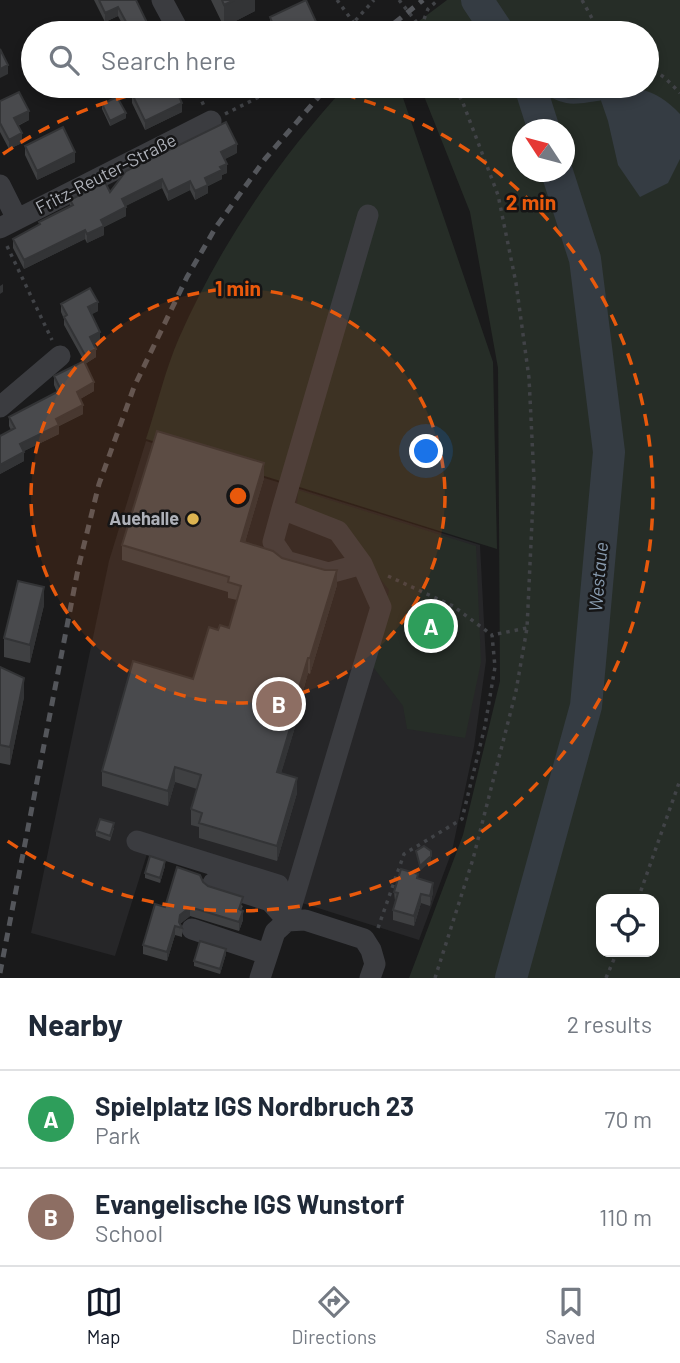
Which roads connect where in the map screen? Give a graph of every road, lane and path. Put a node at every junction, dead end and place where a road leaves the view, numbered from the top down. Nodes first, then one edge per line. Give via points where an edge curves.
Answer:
1 (162, 0) edge
2 (337, 0) edge
3 (374, 0) edge
4 (399, 0) edge
5 (438, 0) edge
6 (582, 0) edge
7 (173, 21) edge
8 (353, 21) edge
9 (356, 21) edge
10 (416, 21) edge
11 (423, 21) edge
12 (593, 21) edge
13 (659, 75) edge
14 (680, 93) edge
15 (257, 98) edge
16 (460, 98) edge
17 (211, 121) joint
18 (0, 185) edge
19 (368, 215) dead end
20 (8, 230) edge
21 (60, 356) joint
22 (0, 407) edge
23 (282, 509) junction
24 (362, 564) junction
25 (527, 628) junction
26 (492, 635) junction
27 (680, 780) edge
28 (137, 841) dead end
29 (213, 883) dead end
30 (640, 894) edge
31 (287, 921) junction
32 (192, 929) dead end
33 (371, 950) junction
34 (267, 954) junction
35 (615, 957) edge
36 (260, 978) edge
37 (370, 978) edge
38 (435, 978) edge
39 (606, 978) edge

1 - 7 street
2 - 8 path
3 - 9 path
4 - 10 path
5 - 11 path
6 - 12 path
13 - 14 path
15 - 17 path
16 - 25 path via 498,195 529,378 534,479
17 - 20 street, Fritz-Reuter-Straße
18 - 20 street
19 - 23 street
20 - 21 path
21 - 22 street
23 - 24 street via 338,531
23 - 24 street via 273,542 286,561 329,573
24 - 26 path via 453,607
24 - 31 street via 381,607
25 - 26 path
25 - 38 path via 516,691 473,859
26 - 33 path via 495,667 462,819 404,854
27 - 30 path
28 - 31 street via 278,885
29 - 31 street via 270,901
31 - 33 street via 305,920 364,939
31 - 34 street via 275,932
32 - 34 street
33 - 37 street via 375,964
34 - 36 street
35 - 39 path

